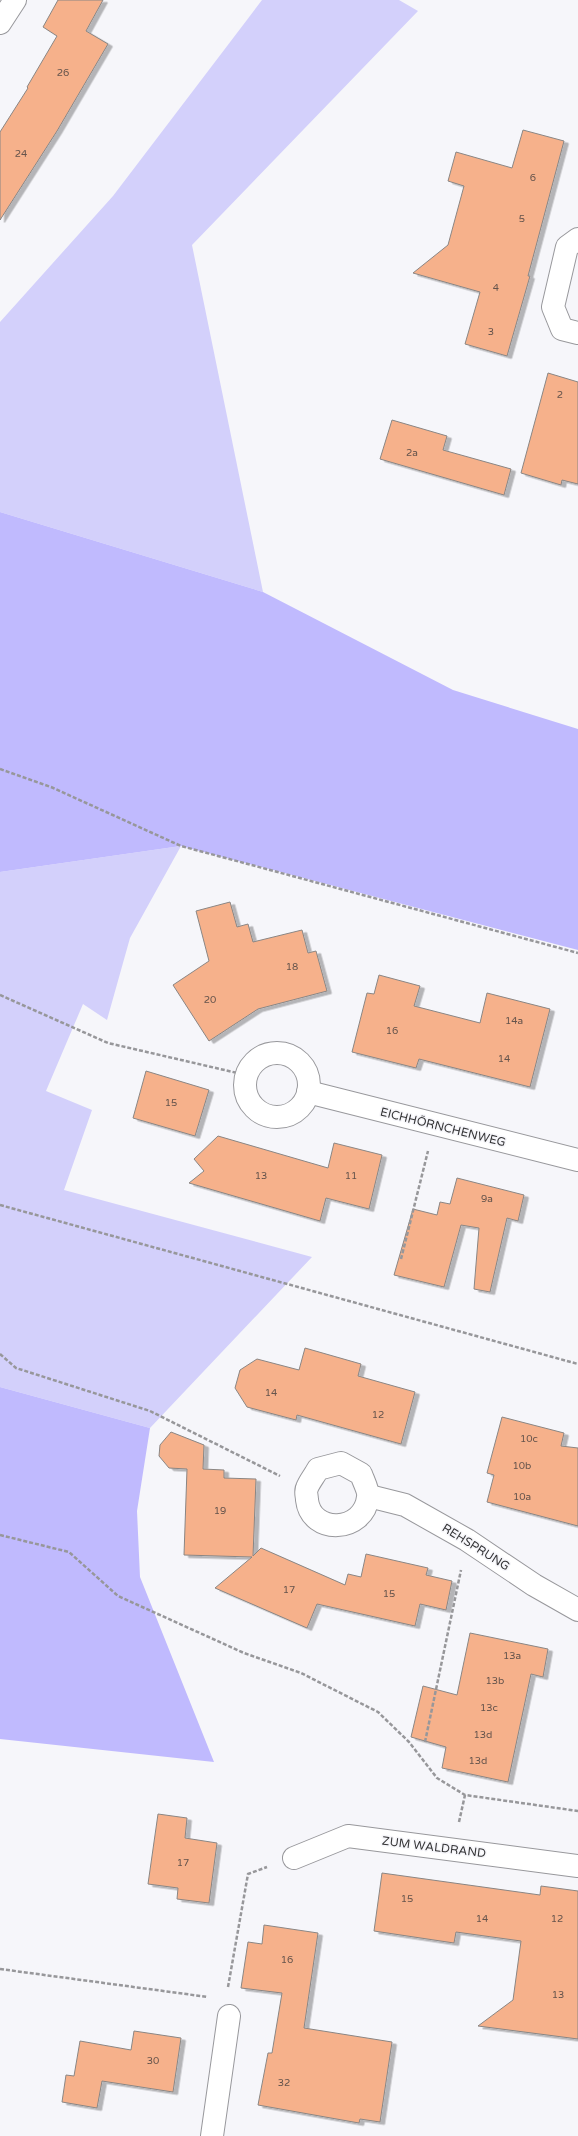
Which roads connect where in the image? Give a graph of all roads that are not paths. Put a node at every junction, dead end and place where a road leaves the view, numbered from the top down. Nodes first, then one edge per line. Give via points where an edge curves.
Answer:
1 (15, 0) edge
2 (0, 23) edge
3 (578, 239) edge
4 (578, 333) edge
5 (308, 1092) junction
6 (578, 1160) edge
7 (369, 1496) junction
8 (578, 1610) edge
9 (294, 1858) road end
10 (578, 1866) edge
11 (229, 2008) road end
12 (212, 2136) edge

1 - 2 street
3 - 4 street via 567,246 553,307 562,329
5 - 5 street via 300,1108 285,1117 268,1116 253,1107 245,1092 246,1075 258,1059 276,1053 295,1058 307,1073
5 - 6 street, EICHHÖRNCHENWEG
7 - 7 street via 364,1512 350,1523 334,1526 318,1520 308,1506 306,1489 318,1470 341,1463 361,1474
7 - 8 street, REHSPRUNG via 405,1504
9 - 10 street, ZUM WALDRAND via 348,1836
11 - 12 street

